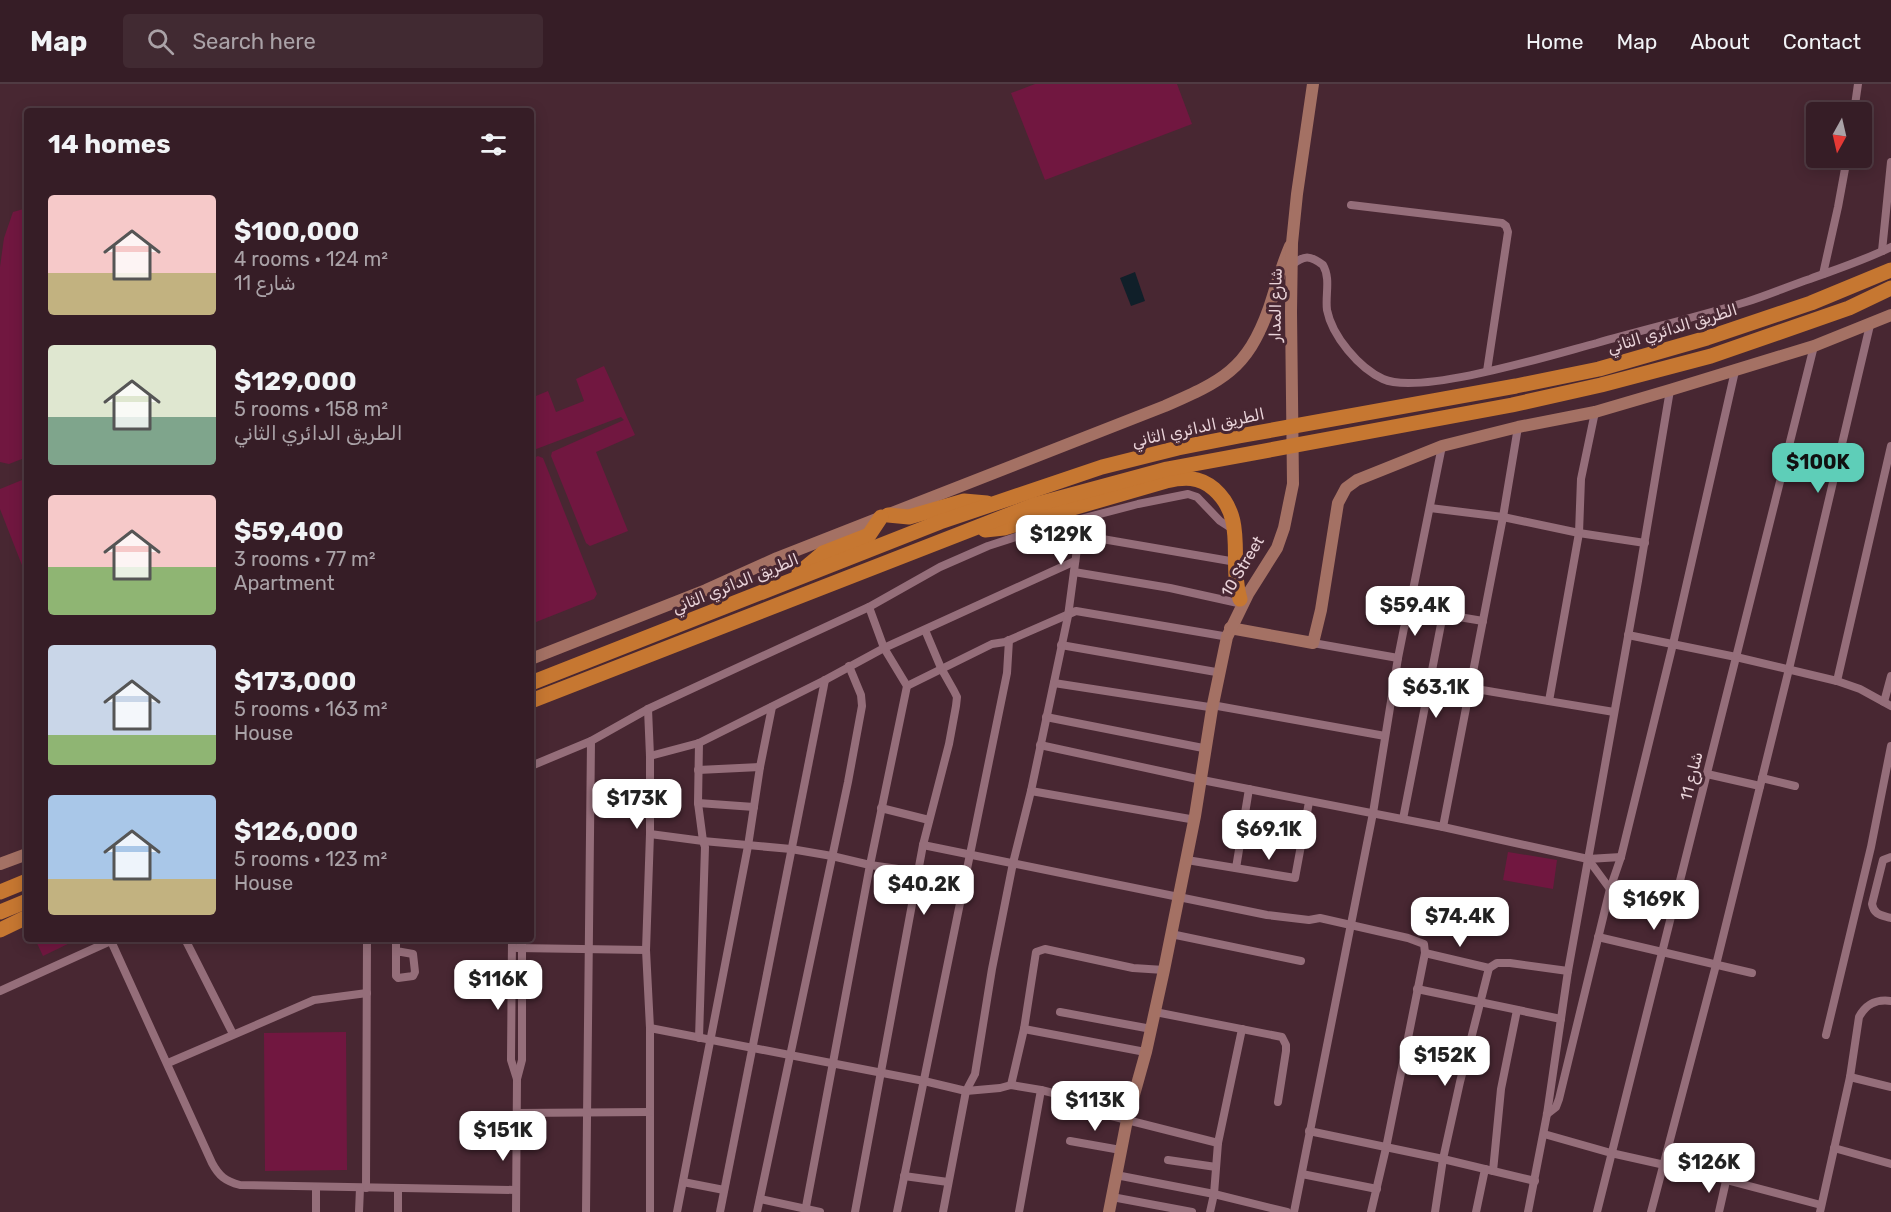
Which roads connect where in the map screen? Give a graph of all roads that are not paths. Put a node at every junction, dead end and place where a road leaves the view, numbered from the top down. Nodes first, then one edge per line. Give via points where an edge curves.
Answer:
1 (1313, 84) edge
2 (1858, 84) edge
3 (1855, 102) edge
4 (1891, 162) edge
5 (1845, 168) edge
6 (1351, 205) dead end
7 (1292, 243) junction
8 (1891, 247) edge
9 (1882, 251) junction
10 (1292, 265) junction
11 (1891, 270) edge
12 (1823, 274) junction
13 (1891, 288) edge
14 (1891, 315) edge
15 (1870, 325) junction
16 (1814, 346) junction
17 (1487, 371) junction
18 (1735, 371) junction
19 (1670, 390) junction
20 (1594, 412) junction
21 (1518, 427) junction
22 (1442, 446) junction
23 (1891, 446) edge
24 (993, 503) junction
25 (1430, 508) junction
26 (885, 516) junction
27 (1503, 517) junction
28 (1081, 519) junction
29 (1284, 528) junction
30 (1235, 530) junction
31 (961, 533) junction
32 (1579, 533) junction
33 (1079, 535) junction
34 (1645, 543) junction
35 (1075, 561) junction
36 (1236, 562) junction
37 (1074, 572) junction
38 (792, 580) junction
39 (1239, 601) junction
40 (869, 607) junction
41 (1411, 609) junction
42 (1443, 614) junction
43 (1068, 616) junction
44 (1483, 621) junction
45 (925, 630) junction
46 (1226, 632) junction
47 (1628, 635) junction
48 (1010, 640) junction
49 (1313, 643) junction
50 (1673, 644) junction
51 (1062, 645) junction
52 (884, 648) junction
53 (1736, 657) junction
54 (534, 658) edge
55 (1398, 658) junction
56 (849, 666) junction
57 (941, 668) junction
58 (1789, 669) junction
59 (1216, 672) junction
60 (1891, 676) edge
61 (825, 680) junction
62 (1837, 681) junction
63 (534, 682) edge
64 (1054, 682) junction
65 (907, 686) junction
66 (1470, 687) junction
67 (534, 700) edge
68 (1549, 701) junction
69 (1888, 704) edge
70 (1211, 706) junction
71 (772, 707) junction
72 (648, 709) junction
73 (1614, 712) junction
74 (1046, 717) junction
75 (1385, 736) junction
76 (591, 741) junction
77 (699, 743) junction
78 (1040, 745) junction
79 (1891, 746) edge
80 (1203, 748) junction
81 (650, 756) junction
82 (534, 765) edge
83 (760, 767) junction
84 (698, 770) junction
85 (1707, 774) junction
86 (1199, 779) junction
87 (1761, 782) junction
88 (1795, 786) dead end
89 (1249, 789) junction
90 (1031, 791) junction
91 (1309, 802) junction
92 (698, 803) junction
93 (754, 807) junction
94 (881, 808) junction
95 (1373, 813) junction
96 (1190, 819) junction
97 (1403, 819) junction
98 (929, 820) junction
99 (1443, 827) junction
100 (650, 834) junction
101 (703, 841) junction
102 (924, 845) junction
103 (748, 846) junction
104 (791, 849) junction
105 (970, 854) junction
106 (24, 855) edge
107 (832, 856) junction
108 (1621, 857) junction
109 (1891, 857) edge
110 (1588, 859) junction
111 (1186, 860) junction
112 (1013, 863) junction
113 (0, 864) edge
114 (870, 865) junction
115 (1236, 868) junction
116 (919, 872) junction
117 (24, 882) edge
118 (1610, 889) junction
119 (0, 892) edge
120 (1176, 897) junction
121 (24, 902) edge
122 (0, 912) edge
123 (24, 918) edge
124 (1891, 918) edge
125 (1351, 924) junction
126 (0, 930) edge
127 (1170, 934) junction
128 (1598, 937) junction
129 (109, 942) edge
130 (114, 942) edge
131 (187, 942) edge
132 (367, 942) edge
133 (396, 942) edge
134 (511, 943) edge
135 (522, 943) edge
136 (590, 949) junction
137 (646, 950) junction
138 (396, 951) dead end
139 (1425, 953) junction
140 (1663, 953) junction
141 (1300, 961) dead end
142 (1716, 965) junction
143 (1489, 968) junction
144 (1161, 970) junction
145 (1568, 970) junction
146 (1752, 973) dead end
147 (1417, 988) junction
148 (0, 992) edge
149 (367, 993) junction
150 (1891, 1001) edge
151 (1480, 1003) junction
152 (1517, 1010) junction
153 (1060, 1012) dead end
154 (1155, 1012) junction
155 (1561, 1019) junction
156 (650, 1028) junction
157 (1146, 1028) junction
158 (1024, 1029) junction
159 (1242, 1029) junction
160 (233, 1034) junction
161 (1826, 1035) dead end
162 (699, 1038) junction
163 (711, 1040) junction
164 (752, 1048) junction
165 (1140, 1051) junction
166 (790, 1055) junction
167 (168, 1063) junction
168 (834, 1064) junction
169 (881, 1074) junction
170 (1850, 1077) junction
171 (517, 1079) junction
172 (924, 1081) junction
173 (1011, 1085) junction
174 (1891, 1087) edge
175 (1041, 1090) junction
176 (966, 1091) junction
177 (1278, 1102) dead end
178 (587, 1112) junction
179 (650, 1112) junction
180 (517, 1113) junction
181 (1547, 1114) junction
182 (1124, 1119) junction
183 (1309, 1131) junction
184 (1544, 1134) junction
185 (1070, 1141) dead end
186 (1218, 1143) junction
187 (1386, 1148) junction
188 (1834, 1148) junction
189 (1115, 1149) junction
190 (1611, 1153) junction
191 (1443, 1159) junction
192 (1168, 1160) dead end
193 (1891, 1164) edge
194 (1663, 1165) junction
195 (1216, 1167) junction
196 (1489, 1170) junction
197 (1302, 1174) junction
198 (1116, 1175) junction
199 (904, 1176) junction
200 (1534, 1181) junction
201 (1726, 1181) junction
202 (683, 1182) junction
203 (948, 1182) junction
204 (316, 1187) junction
205 (363, 1188) junction
206 (398, 1188) junction
207 (1377, 1189) junction
208 (516, 1190) junction
209 (724, 1190) junction
210 (1214, 1194) junction
211 (1112, 1197) junction
212 (760, 1199) junction
213 (1820, 1208) edge
214 (805, 1210) edge
215 (316, 1212) edge
216 (359, 1212) edge
217 (398, 1212) edge
218 (516, 1212) edge
219 (586, 1212) edge
220 (650, 1212) edge
221 (677, 1212) edge
222 (720, 1212) edge
223 (757, 1212) edge
224 (820, 1212) edge
225 (855, 1212) edge
226 (897, 1212) edge
227 (943, 1212) edge
228 (1020, 1212) edge
229 (1103, 1212) edge
230 (1109, 1212) edge
231 (1192, 1212) edge
232 (1210, 1212) edge
233 (1287, 1212) edge
234 (1294, 1212) edge
235 (1371, 1212) edge
236 (1435, 1212) edge
237 (1476, 1212) edge
238 (1528, 1212) edge
239 (1597, 1212) edge
240 (1651, 1212) edge
241 (1719, 1212) edge

1 - 7 main road, شارع المدار
2 - 3 street
4 - 9 street
5 - 12 street
6 - 17 street via 1506,226
7 - 10 main road, شارع المدار
7 - 26 main road via 1254,344 1215,383
8 - 9 street
9 - 12 street
10 - 17 street via 1306,257 1323,265 1327,275 1327,309 1339,340 1382,378 1425,381
10 - 29 main road, شارع المدار via 1293,484
11 - 24 highway, الطريق الدائري الثاني via 1811,303 1599,369 1178,448 1102,467
12 - 17 street via 1746,302
13 - 31 highway, الطريق الدائري الثاني via 1849,308 1711,356 1601,385 1167,469 1034,505
14 - 15 main road
15 - 16 main road
15 - 58 street
16 - 18 main road
16 - 53 street, شارع 11
18 - 19 main road
18 - 50 street
19 - 20 main road
19 - 34 street
20 - 21 main road
20 - 32 street via 1581,479
21 - 22 main road
21 - 27 street
22 - 25 street
22 - 49 main road via 1346,488 1338,503
23 - 62 street
24 - 26 highway via 964,501 917,516
24 - 38 highway, الطريق الدائري الثاني
25 - 27 street
25 - 41 street
26 - 38 highway via 869,535 816,557
26 - 54 main road
27 - 32 street
27 - 44 street
28 - 30 street via 1193,494
28 - 33 street
28 - 40 street via 988,546 940,567
29 - 39 main road, 10 Street
29 - 46 main road, 10 Street via 1277,548
30 - 31 highway via 1233,516 1218,493 1207,483 1180,478 1004,528
30 - 36 highway
31 - 67 highway, الطريق الدائري الثاني
32 - 34 street
32 - 68 street
33 - 35 street
33 - 36 street
34 - 47 street
35 - 37 street
35 - 45 street
36 - 39 highway
37 - 39 street
37 - 43 street
38 - 63 highway, الطريق الدائري الثاني
39 - 46 main road, 10 Street
40 - 52 street
40 - 72 street
41 - 42 street
41 - 55 street
42 - 44 street
42 - 97 street
43 - 46 street via 1076,612
43 - 48 street
43 - 51 street
44 - 66 street
45 - 52 street
45 - 57 street
46 - 49 main road
46 - 59 main road, 10 Street
46 - 70 main road, 10 Street
47 - 50 street
47 - 73 street
48 - 57 street via 992,644
48 - 105 street via 1007,673
49 - 55 street
50 - 53 street
50 - 108 street
51 - 59 street
51 - 64 street
52 - 56 street
52 - 65 street
53 - 58 street
53 - 85 street, شارع 11
55 - 75 street
56 - 61 street
56 - 107 street via 862,702
57 - 65 street
57 - 98 street via 957,697
58 - 62 street
58 - 87 street
59 - 70 main road, 10 Street
60 - 69 street
61 - 71 street
61 - 104 street
62 - 69 street
64 - 70 street
64 - 74 street
65 - 94 street
66 - 68 street
66 - 99 street
68 - 73 street
70 - 75 street
70 - 80 main road, 10 Street
70 - 86 main road, 10 Street
71 - 77 street
71 - 83 street
72 - 76 street
72 - 81 street
73 - 110 street
74 - 78 street
74 - 80 street
75 - 95 street
76 - 82 street
76 - 136 street
77 - 81 street
77 - 84 street
78 - 86 street
78 - 90 street
79 - 161 street
80 - 86 main road, 10 Street
81 - 100 street
83 - 84 street
83 - 93 street
84 - 92 street
85 - 87 street
85 - 140 street, شارع 11
86 - 89 street
86 - 96 main road, 10 Street
86 - 111 main road, 10 Street
87 - 88 street
87 - 142 street
89 - 91 street
89 - 115 street
90 - 96 street
90 - 112 street
91 - 95 street
91 - 115 street via 1294,879
92 - 93 street
92 - 101 street
93 - 103 street
94 - 98 street
94 - 114 street
95 - 97 street
95 - 125 street
96 - 120 main road, 10 Street
97 - 99 street
98 - 102 street
99 - 110 street
100 - 101 street
100 - 137 street
101 - 103 street
101 - 162 street
102 - 105 street
102 - 116 street
103 - 104 street
103 - 163 street
104 - 107 street
104 - 164 street
105 - 112 street
105 - 172 street
106 - 113 main road
107 - 114 street
107 - 166 street
108 - 110 street
108 - 118 street
109 - 124 street via 1882,860 1872,904 1877,914
110 - 118 street
110 - 145 street
111 - 115 street
111 - 120 main road, 10 Street
112 - 120 street
112 - 176 street via 975,1074
114 - 116 street
114 - 168 street
116 - 169 street
117 - 119 highway
118 - 128 street
120 - 125 street via 1267,915
120 - 127 main road, 10 Street
120 - 144 main road, 10 Street
121 - 122 highway
123 - 126 highway
125 - 139 street via 1419,941 1424,944
125 - 183 street
127 - 141 street
127 - 144 main road, 10 Street
128 - 140 street
128 - 181 street via 1559,1099
129 - 148 street
130 - 167 street
131 - 160 street
132 - 149 street
133 - 138 street
134 - 135 street
134 - 171 street via 511,1060
135 - 136 street
135 - 171 street via 522,1060
136 - 137 street
136 - 178 street
137 - 156 street
139 - 143 street
139 - 147 street
140 - 142 street
140 - 190 street, شارع 11
142 - 146 street
142 - 194 street
143 - 145 street via 1497,963 1510,963
143 - 151 street
144 - 154 main road, 10 Street
144 - 157 main road, 10 Street
144 - 158 street via 1133,968 1046,949 1036,952
145 - 155 street
147 - 151 street
147 - 187 street
149 - 160 street via 314,1000
149 - 205 street
150 - 170 street via 1877,1001 1859,1017
151 - 152 street
151 - 191 street
152 - 155 street
152 - 196 street
153 - 157 street
154 - 159 street
154 - 182 main road, 10 Street
155 - 181 street
156 - 162 street
156 - 179 street
157 - 165 main road, 10 Street
158 - 165 street
158 - 173 street
159 - 177 street via 1282,1037 1286,1045
159 - 186 street
160 - 167 street
162 - 163 street
163 - 164 street
163 - 202 street
164 - 166 street
164 - 209 street
165 - 182 main road, 10 Street
166 - 168 street
166 - 212 street
167 - 204 street via 218,1174 240,1185
168 - 169 street
168 - 214 street
169 - 172 street
169 - 225 street
170 - 174 street
170 - 188 street
171 - 180 street
172 - 176 street
172 - 199 street
173 - 175 street
173 - 176 street
175 - 182 street via 1061,1095 1080,1108
175 - 228 street
176 - 203 street
178 - 179 street
178 - 180 street
178 - 219 street
179 - 220 street
180 - 208 street
181 - 184 street
182 - 186 street
182 - 189 main road, 10 Street
182 - 198 main road, 10 Street
183 - 187 street
183 - 197 street
184 - 190 street
184 - 200 street
185 - 189 street
186 - 195 street
187 - 191 street
187 - 207 street
188 - 193 street
188 - 213 street
189 - 229 main road, 10 Street
190 - 194 street
190 - 239 street, شارع 11
191 - 196 street
191 - 236 street
192 - 195 street
194 - 201 street
194 - 240 street
195 - 210 street
196 - 200 street
196 - 237 street
197 - 207 street
197 - 234 street
198 - 210 street
198 - 211 main road, 10 Street
199 - 203 street
199 - 226 street
200 - 238 street
201 - 213 street
201 - 241 street
202 - 209 street
202 - 221 street
203 - 227 street
204 - 205 street
204 - 215 street
205 - 206 street
205 - 216 street
206 - 208 street
206 - 217 street
207 - 235 street
208 - 218 street
209 - 222 street
210 - 232 street
210 - 233 street
211 - 230 main road, 10 Street
211 - 231 street
212 - 214 street
212 - 223 street
214 - 224 street

